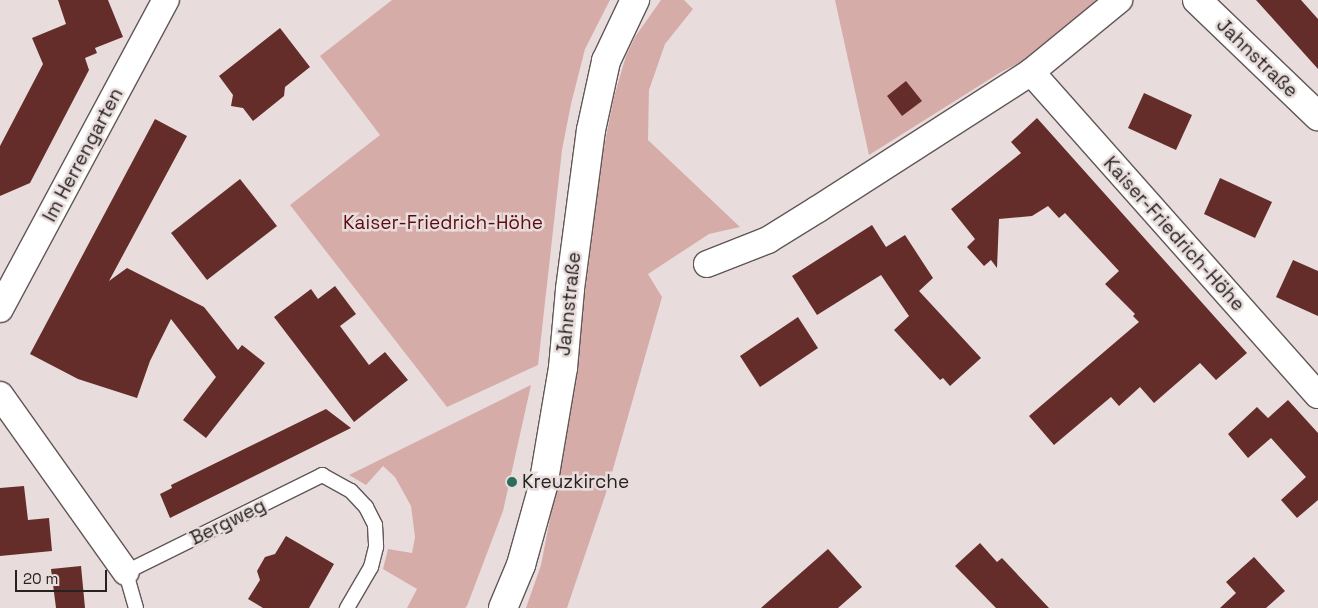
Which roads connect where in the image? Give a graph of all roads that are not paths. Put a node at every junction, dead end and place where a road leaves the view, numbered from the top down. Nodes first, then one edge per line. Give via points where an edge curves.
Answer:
1 (166, 0) edge
2 (635, 0) edge
3 (1119, 0) edge
4 (1196, 0) edge
5 (1031, 72) junction
6 (1318, 116) edge
7 (707, 264) dead end
8 (0, 309) edge
9 (0, 395) edge
10 (1318, 395) edge
11 (126, 572) junction
12 (136, 608) edge
13 (347, 608) edge
14 (503, 608) edge

1 - 8 street, Im Herrengarten
2 - 14 street, Jahnstraße via 606,61 594,113 581,196 563,368 542,486 521,565
3 - 5 street
4 - 6 street, Jahnstraße
5 - 7 street via 813,202 768,240
5 - 10 street, Kaiser-Friedrich-Höhe
9 - 11 street
11 - 12 lane
11 - 13 lane, Bergweg via 322,475 351,491 366,507 375,525 376,546 371,567

